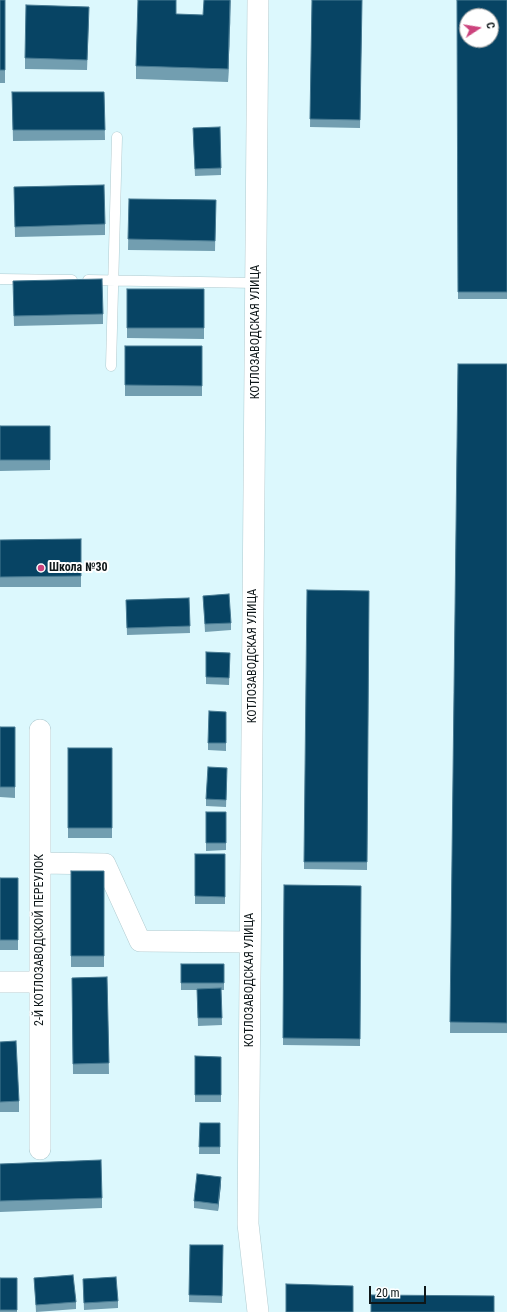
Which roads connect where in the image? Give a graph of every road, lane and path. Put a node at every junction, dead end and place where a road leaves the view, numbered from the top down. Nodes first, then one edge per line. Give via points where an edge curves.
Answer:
1 (258, 0) edge
2 (117, 137) dead end
3 (0, 279) edge
4 (113, 281) junction
5 (256, 283) junction
6 (111, 366) dead end
7 (40, 730) dead end
8 (40, 864) junction
9 (250, 942) junction
10 (0, 982) edge
11 (40, 982) junction
12 (40, 1149) dead end
13 (258, 1312) edge

1 - 5 street, КОТЛОЗАВОДСКАЯ УЛИЦА
2 - 4 lane
3 - 4 lane
4 - 5 lane
4 - 6 lane
5 - 9 street, КОТЛОЗАВОДСКАЯ УЛИЦА
7 - 8 street, 2-Й КОТЛОЗАВОДСКОЙ ПЕРЕУЛОК
8 - 9 street via 105,864 140,941
8 - 11 street, 2-Й КОТЛОЗАВОДСКОЙ ПЕРЕУЛОК
9 - 13 street, КОТЛОЗАВОДСКАЯ УЛИЦА via 248,1224
10 - 11 street
11 - 12 street, 2-Й КОТЛОЗАВОДСКОЙ ПЕРЕУЛОК

